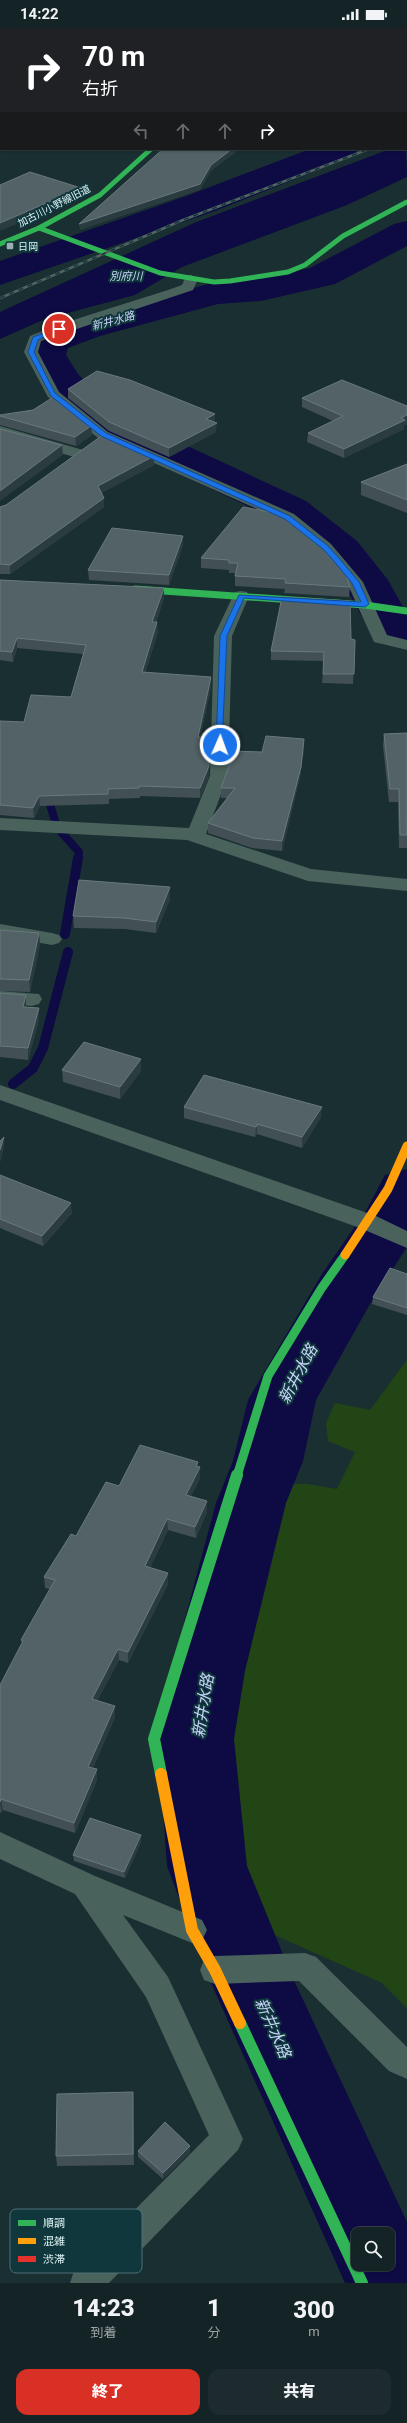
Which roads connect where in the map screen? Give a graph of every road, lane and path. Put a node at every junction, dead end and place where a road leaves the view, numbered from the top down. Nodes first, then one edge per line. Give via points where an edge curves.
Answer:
1 (150, 150) edge
2 (407, 202) edge
3 (39, 228) junction
4 (0, 244) edge
5 (191, 279) junction
6 (0, 431) edge
7 (103, 435) junction
8 (78, 453) junction
9 (60, 466) edge
10 (124, 588) edge
11 (241, 596) junction
12 (365, 604) junction
13 (407, 611) edge
14 (407, 645) edge
15 (1, 830) edge
16 (196, 836) junction
17 (407, 885) edge
18 (0, 930) edge
19 (52, 939) dead end
20 (0, 997) edge
21 (32, 999) dead end
22 (5, 1100) edge
23 (407, 1146) edge
24 (368, 1222) junction
25 (407, 1240) edge
26 (0, 1845) edge
27 (85, 1885) junction
28 (192, 1930) junction
29 (216, 1970) junction
30 (407, 2064) edge
31 (142, 2226) edge
32 (96, 2273) edge
33 (86, 2283) edge
34 (362, 2283) edge

1 - 3 street, 加古川小野線旧道 via 100,195
2 - 5 street via 343,236 305,265 288,272 230,281
3 - 4 street, 加古川小野線旧道
3 - 5 street via 160,274
5 - 7 street via 188,287 173,293 35,339 31,352 53,394
6 - 8 street
7 - 8 street
7 - 12 street via 288,517 336,559 355,582
8 - 9 street
10 - 11 street
11 - 12 street
11 - 16 street via 223,636 219,776
12 - 13 street
12 - 14 street via 380,638
15 - 16 street via 107,829
16 - 17 street via 308,875
18 - 19 street
20 - 21 street
22 - 24 street
23 - 24 street via 402,1161
24 - 25 street
24 - 28 street via 321,1289 268,1376 154,1739
26 - 27 street
27 - 28 street
27 - 31 street via 157,1987 227,2139
28 - 29 street
29 - 30 street via 305,1967 400,2061
29 - 34 street
32 - 33 street

